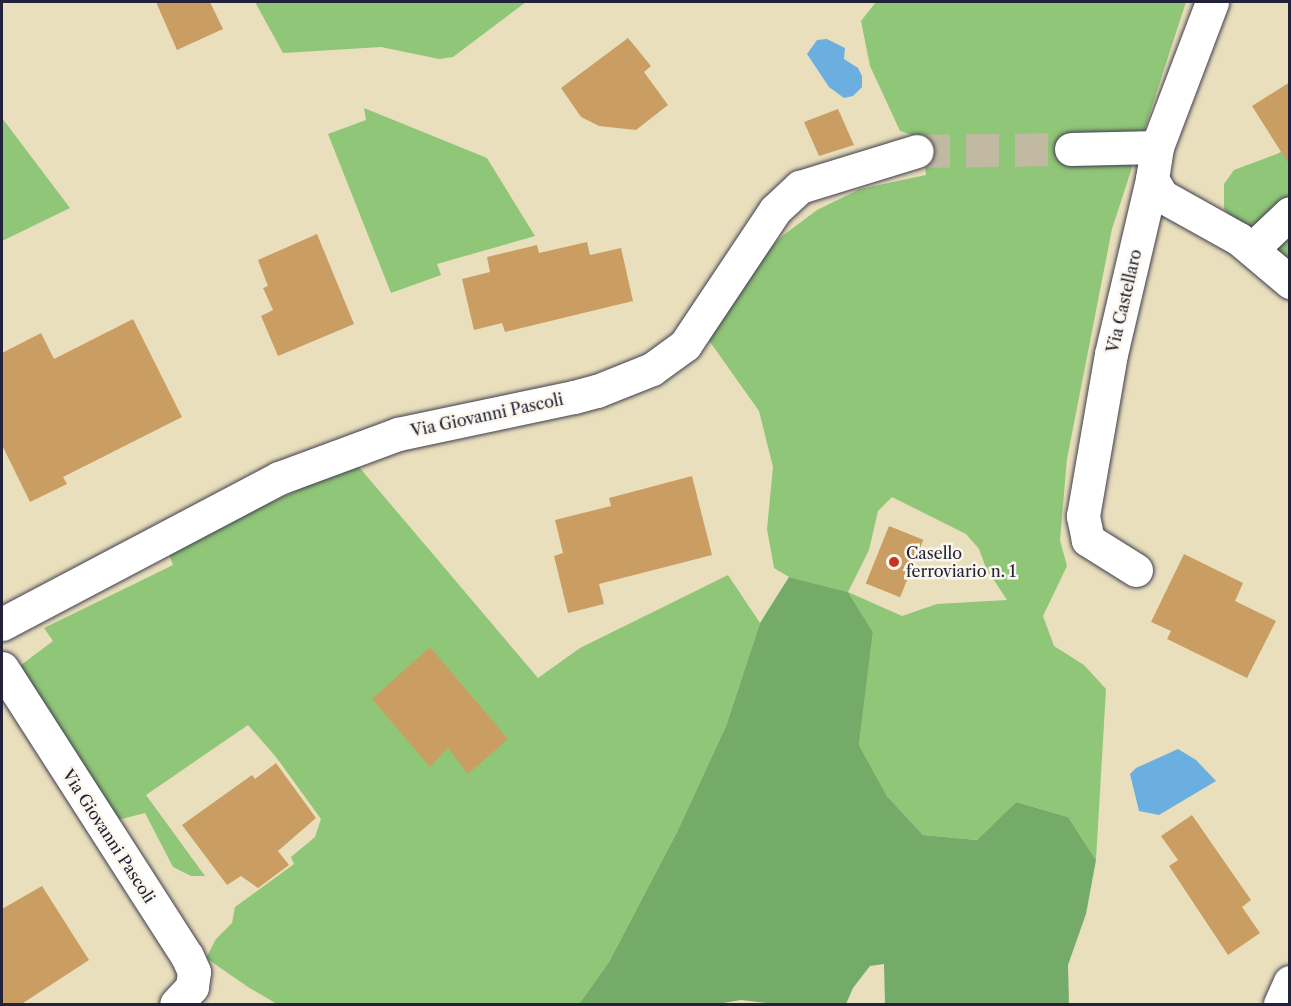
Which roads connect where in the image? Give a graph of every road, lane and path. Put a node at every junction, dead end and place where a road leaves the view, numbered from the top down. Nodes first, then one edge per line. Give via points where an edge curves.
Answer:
1 (1212, 2) edge
2 (1071, 149) tunnel mouth
3 (917, 151) tunnel mouth
4 (1154, 163) junction
5 (1290, 213) edge
6 (1252, 249) junction
7 (1290, 282) edge
8 (1136, 570) dead end
9 (2, 624) edge
10 (2, 668) edge
11 (1290, 982) edge
12 (176, 1005) edge
13 (1280, 1005) edge

1 - 4 street
2 - 4 street
3 - 9 street, Via Giovanni Pascoli via 800,187 775,210 685,345 652,369 574,397 398,434 279,478
4 - 6 street via 1162,196
4 - 8 street, Via Castellaro via 1111,354 1083,516 1088,540
5 - 6 street
6 - 7 street
10 - 12 street, Via Giovanni Pascoli via 187,956 194,972 192,987
11 - 13 street

